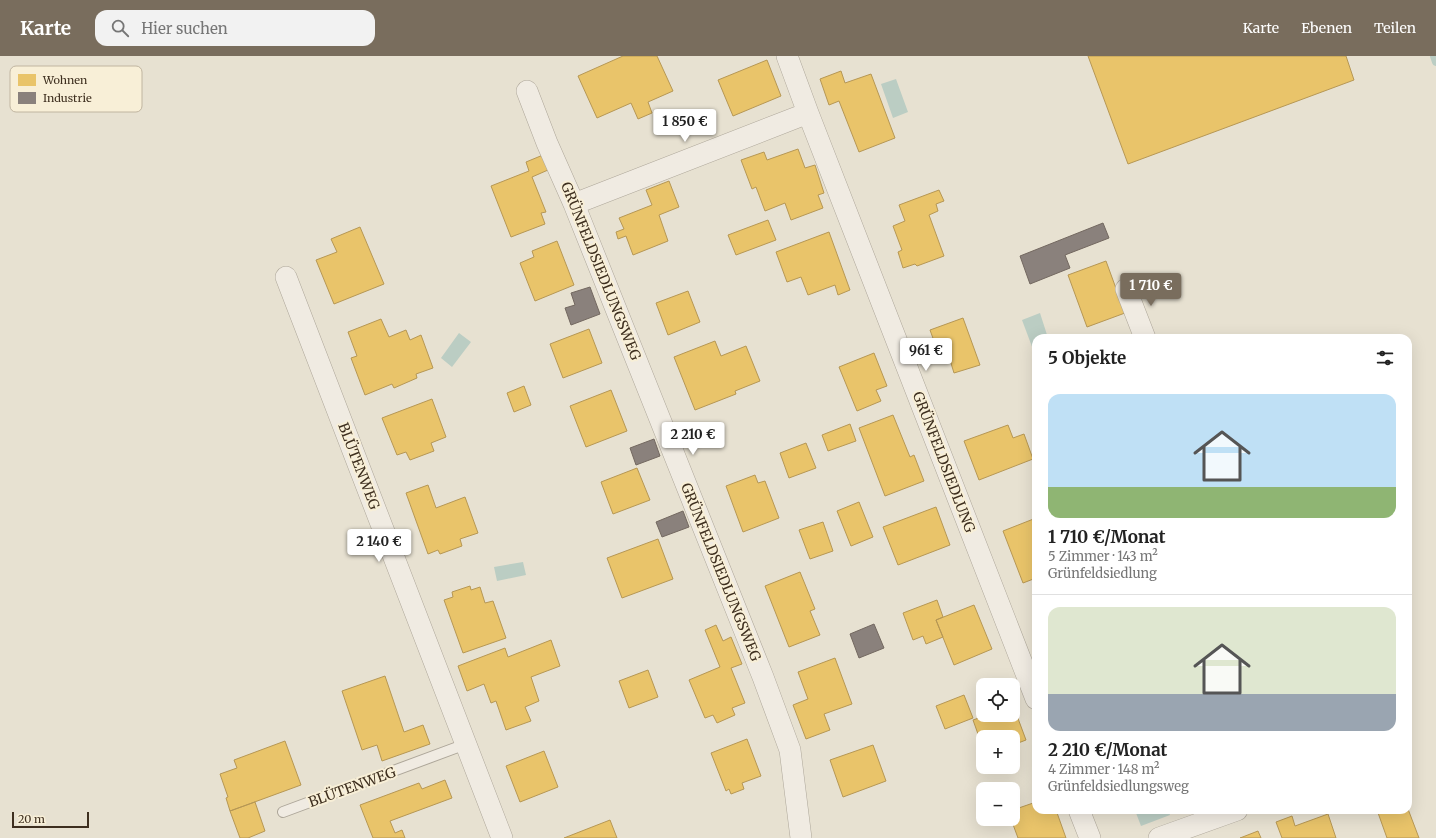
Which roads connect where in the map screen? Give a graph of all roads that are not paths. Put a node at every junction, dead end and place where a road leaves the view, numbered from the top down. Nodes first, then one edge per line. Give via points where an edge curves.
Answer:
1 (787, 56) edge
2 (527, 91) dead end
3 (808, 113) junction
4 (574, 204) junction
5 (286, 276) dead end
6 (1126, 289) dead end
7 (1143, 334) edge
8 (1032, 689) edge
9 (466, 744) junction
10 (283, 812) dead end
11 (1081, 814) edge
12 (1226, 814) edge
13 (502, 838) edge
14 (801, 838) edge
15 (1090, 838) edge
16 (1159, 838) edge

1 - 3 street, GRÜNFELDSIEDLUNG
2 - 4 street, GRÜNFELDSIEDLUNGSWEG
3 - 4 street
3 - 8 street, GRÜNFELDSIEDLUNG
4 - 14 street, GRÜNFELDSIEDLUNGSWEG via 790,750
5 - 9 street, BLÜTENWEG
6 - 7 street
9 - 10 lane, BLÜTENWEG
9 - 13 street, BLÜTENWEG
11 - 15 street
12 - 16 street

